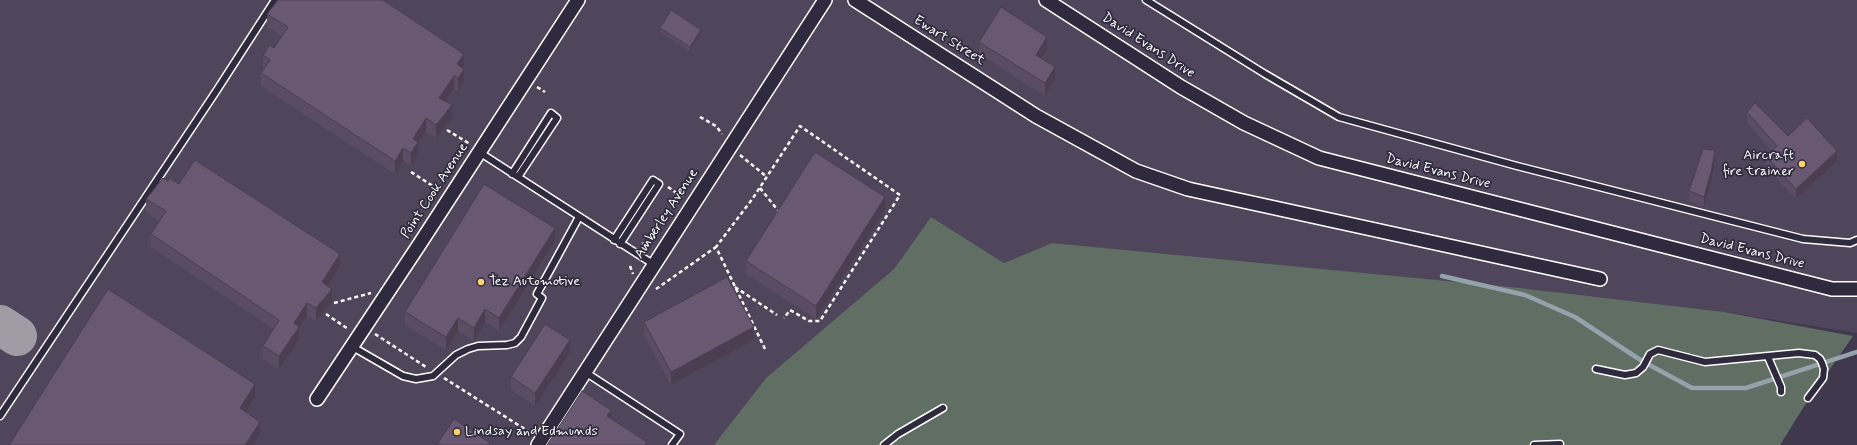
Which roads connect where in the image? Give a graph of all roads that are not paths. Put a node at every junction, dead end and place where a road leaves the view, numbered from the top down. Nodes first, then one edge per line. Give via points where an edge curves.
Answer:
1 (275, 0) edge
2 (578, 0) edge
3 (825, 0) edge
4 (854, 0) edge
5 (1046, 0) edge
6 (1146, 0) edge
7 (476, 150) junction
8 (512, 174) junction
9 (518, 178) junction
10 (579, 217) junction
11 (614, 240) junction
12 (1857, 240) edge
13 (620, 244) junction
14 (653, 264) junction
15 (1600, 279) dead end
16 (1857, 289) edge
17 (351, 346) junction
18 (1768, 357) junction
19 (1596, 369) dead end
20 (586, 372) junction
21 (1781, 390) dead end
22 (1808, 398) dead end
23 (317, 399) dead end
24 (943, 408) dead end
25 (0, 416) edge
26 (1560, 444) dead end
27 (538, 445) edge
28 (672, 445) edge
29 (884, 445) edge
30 (1534, 445) edge

1 - 25 lane
2 - 7 street, Point Cook Avenue
3 - 14 street, Amberley Avenue
4 - 15 street, Ewart Street via 1036,116 1136,171 1188,188
5 - 16 street, David Evans Drive via 1181,87 1244,123 1318,158 1832,288
6 - 12 lane via 1264,74 1339,117 1803,239 1850,243
7 - 8 lane
7 - 17 street, Point Cook Avenue via 421,242
8 - 9 lane
8 - 9 lane via 551,113 557,118
9 - 10 lane
10 - 11 lane
10 - 17 lane via 537,294 542,298 521,337 515,343 468,349 456,355 433,376 416,379 403,376
11 - 13 lane
11 - 13 lane via 653,180 662,184
13 - 14 lane
14 - 20 street, Amberley Avenue
17 - 23 street, Point Cook Avenue
18 - 19 lane via 1705,362 1658,350 1650,354 1636,372 1624,375
18 - 21 lane
18 - 22 lane via 1799,353 1815,355 1820,359 1824,369 1823,378
20 - 27 street, Amberley Avenue
20 - 28 lane via 680,434
24 - 29 lane
26 - 30 lane

